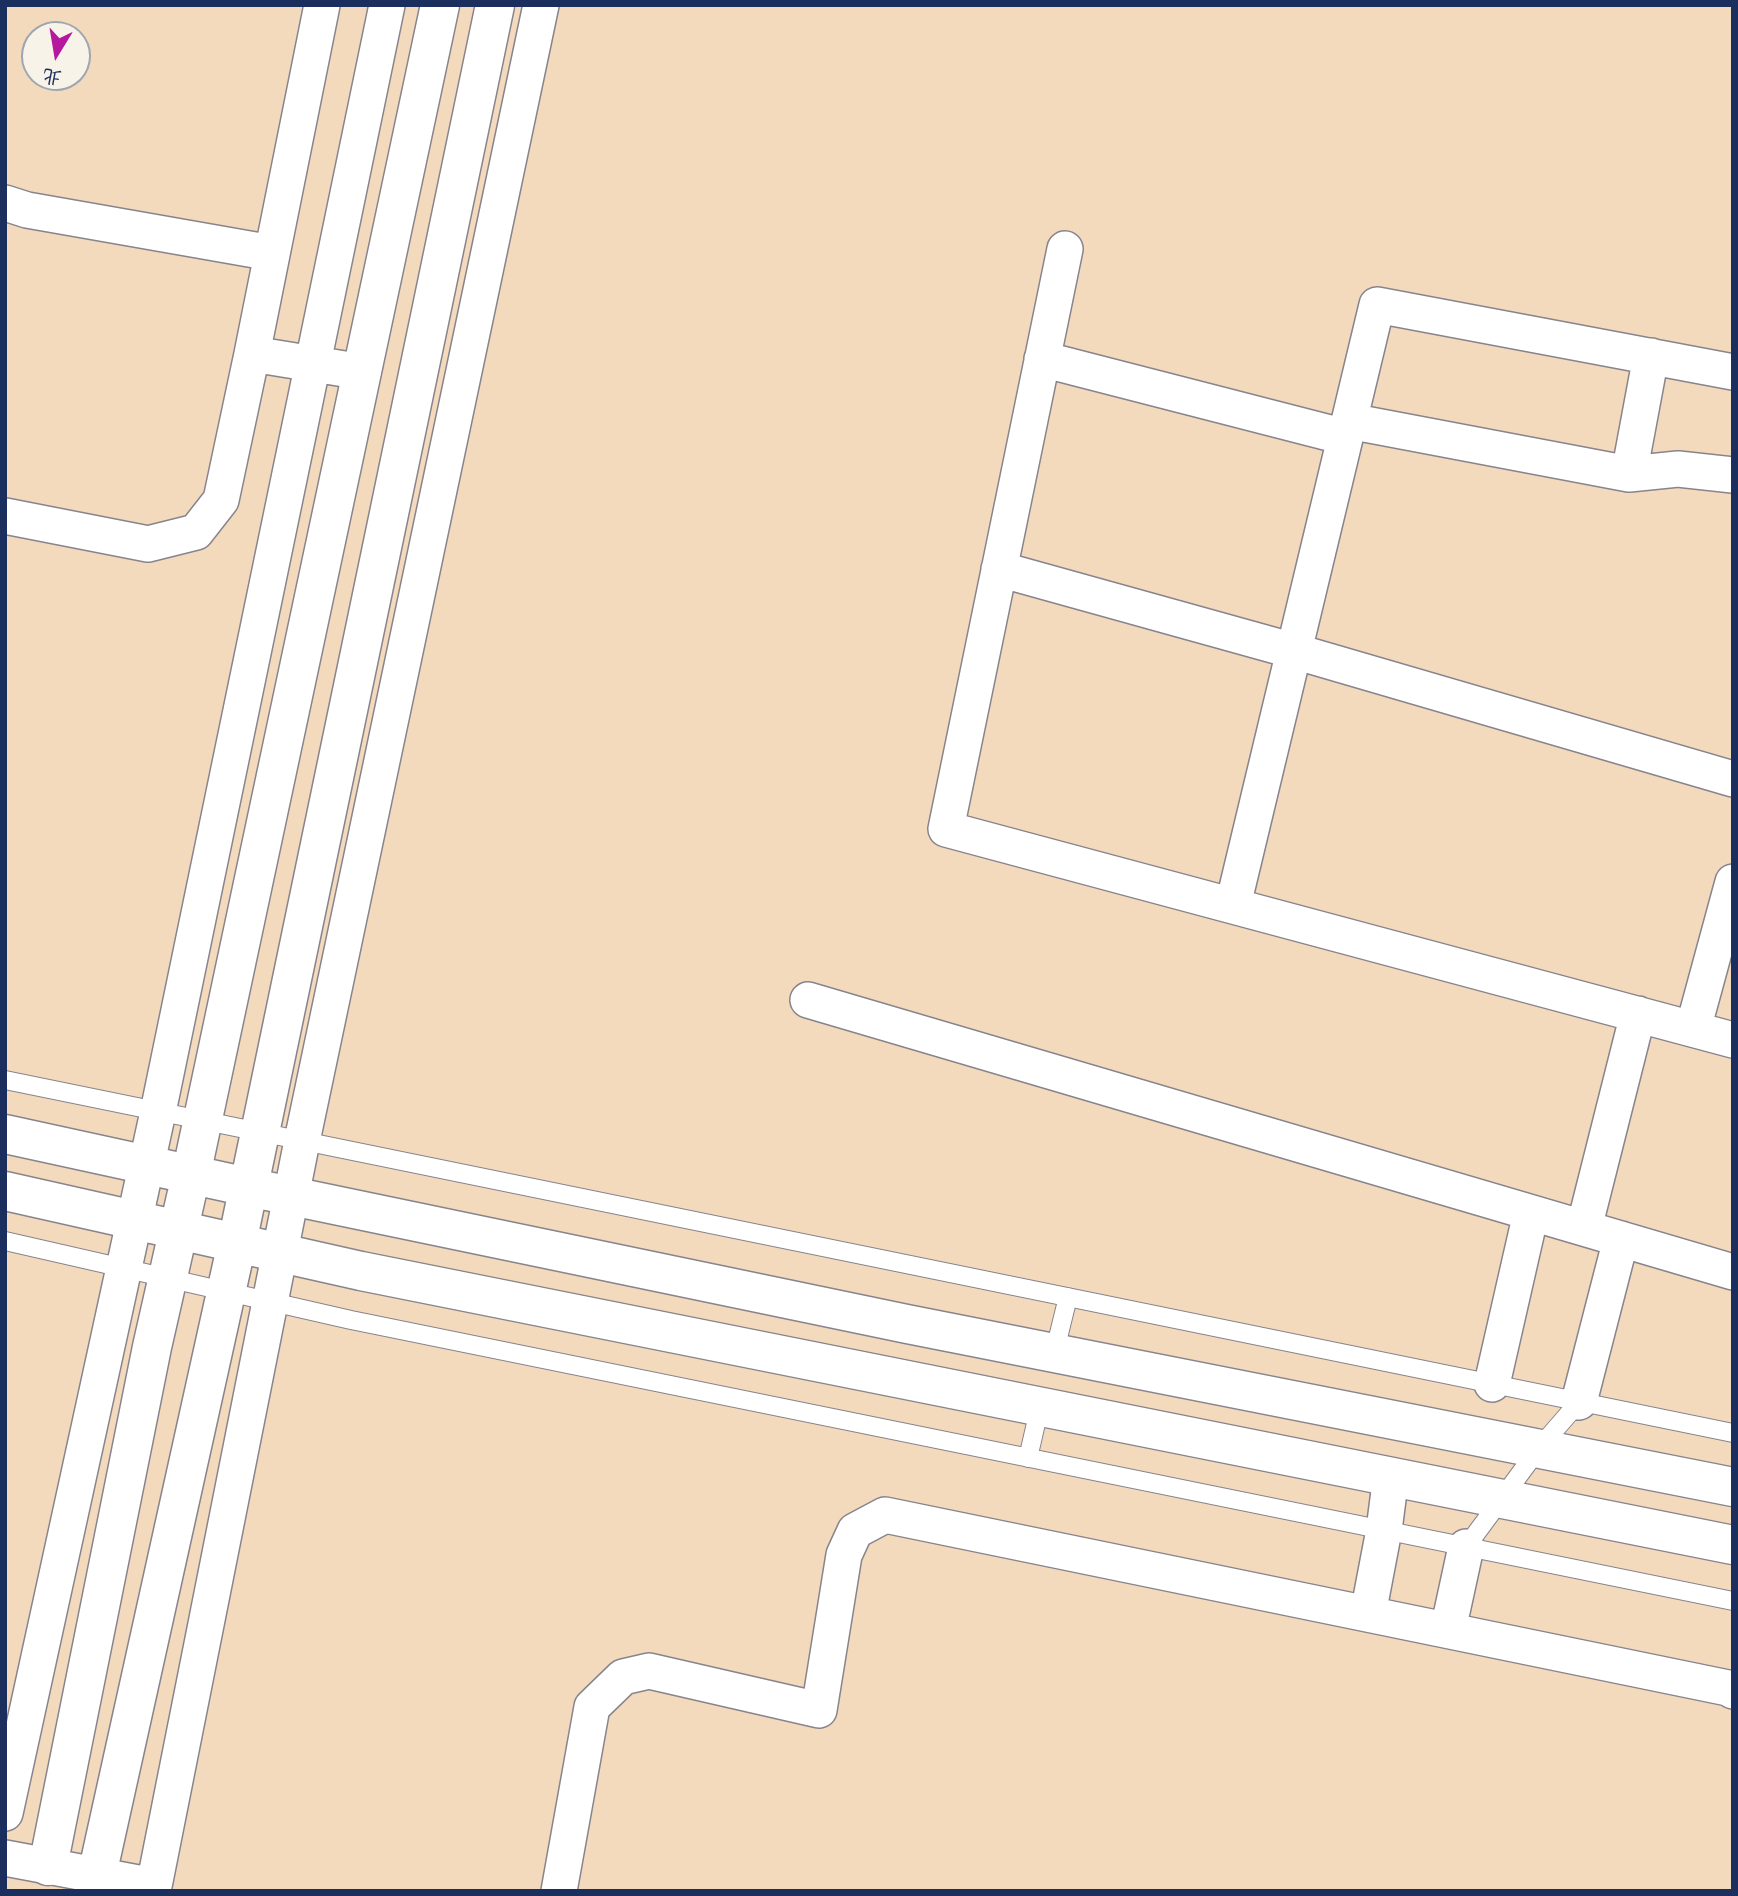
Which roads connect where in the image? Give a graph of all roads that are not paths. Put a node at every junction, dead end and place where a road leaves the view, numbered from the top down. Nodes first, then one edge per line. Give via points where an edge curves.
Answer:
1 (322, 5) edge
2 (387, 5) edge
3 (440, 5) edge
4 (495, 5) edge
5 (541, 5) edge
6 (5, 203) edge
7 (1065, 249) dead end
8 (272, 253) junction
9 (252, 354) junction
10 (1651, 356) junction
11 (1042, 359) junction
12 (313, 364) junction
13 (363, 372) junction
14 (1733, 372) edge
15 (1347, 429) junction
16 (1629, 474) junction
17 (1733, 475) edge
18 (5, 516) edge
19 (999, 569) junction
20 (1294, 651) junction
21 (1733, 779) edge
22 (1733, 882) edge
23 (1233, 905) junction
24 (808, 1000) dead end
25 (1638, 1014) junction
26 (1693, 1029) junction
27 (1733, 1040) edge
28 (5, 1080) edge
29 (158, 1112) junction
30 (203, 1121) junction
31 (260, 1133) junction
32 (5, 1134) edge
33 (303, 1141) junction
34 (146, 1165) junction
35 (191, 1175) junction
36 (248, 1187) junction
37 (5, 1191) edge
38 (291, 1196) junction
39 (1531, 1213) junction
40 (133, 1220) junction
41 (1584, 1228) junction
42 (179, 1230) junction
43 (1621, 1239) junction
44 (5, 1241) edge
45 (237, 1243) junction
46 (280, 1252) junction
47 (123, 1267) junction
48 (1733, 1272) edge
49 (168, 1277) junction
50 (226, 1291) junction
51 (1068, 1297) junction
52 (270, 1301) junction
53 (1054, 1354) junction
54 (1492, 1384) junction
55 (1579, 1402) junction
56 (1041, 1406) junction
57 (1733, 1433) edge
58 (1539, 1448) junction
59 (1028, 1458) junction
60 (1391, 1476) junction
61 (1733, 1488) edge
62 (1502, 1498) junction
63 (1384, 1530) junction
64 (1733, 1545) edge
65 (1466, 1547) junction
66 (1733, 1601) edge
67 (1368, 1614) junction
68 (1448, 1630) junction
69 (1733, 1691) edge
70 (5, 1813) edge
71 (5, 1858) edge
72 (48, 1866) junction
73 (97, 1875) junction
74 (559, 1891) edge

1 - 8 street
2 - 12 street
3 - 13 street
4 - 31 street
5 - 33 street
6 - 8 street
7 - 11 street
8 - 9 street
9 - 12 street
9 - 18 street via 221,500 196,532 148,544
10 - 14 street
10 - 15 street via 1377,305
10 - 16 street
11 - 15 street
11 - 19 street
12 - 13 street
12 - 29 street
13 - 30 street
15 - 16 street
15 - 20 street
16 - 17 street via 1678,468
19 - 20 street
19 - 23 street via 946,829
20 - 21 street
20 - 23 street
22 - 26 street
23 - 25 street
24 - 39 street
25 - 26 street
25 - 41 street
26 - 27 street
28 - 29 lane
29 - 30 lane
29 - 34 street
30 - 31 lane
30 - 35 street
31 - 33 lane
31 - 36 street
32 - 34 street
33 - 38 street
33 - 51 lane
34 - 35 street
34 - 40 street
35 - 36 street
35 - 42 street
36 - 38 street
36 - 45 street
37 - 40 street
38 - 46 street
38 - 53 street
39 - 41 street
39 - 54 street
40 - 42 street
40 - 47 street
41 - 43 street
42 - 45 street
42 - 49 street
43 - 48 street
43 - 55 street
44 - 47 lane
45 - 46 street
45 - 50 street
46 - 52 street
46 - 56 street
47 - 49 lane
47 - 70 street
49 - 50 lane
49 - 72 street
50 - 52 lane
50 - 73 street
51 - 53 lane
51 - 54 lane
52 - 59 lane
52 - 73 street via 154,1886
53 - 58 street
54 - 55 lane
55 - 57 lane
55 - 58 lane
56 - 59 lane
56 - 60 street
58 - 61 street
58 - 62 lane
59 - 63 lane
60 - 62 street
60 - 63 street
62 - 64 street
62 - 65 lane
63 - 65 lane
63 - 67 street
65 - 66 lane
65 - 68 street
67 - 68 street
67 - 74 street via 885,1515 855,1531 844,1555 819,1710 649,1671 623,1677 592,1707
68 - 69 street
71 - 72 street
72 - 73 street

